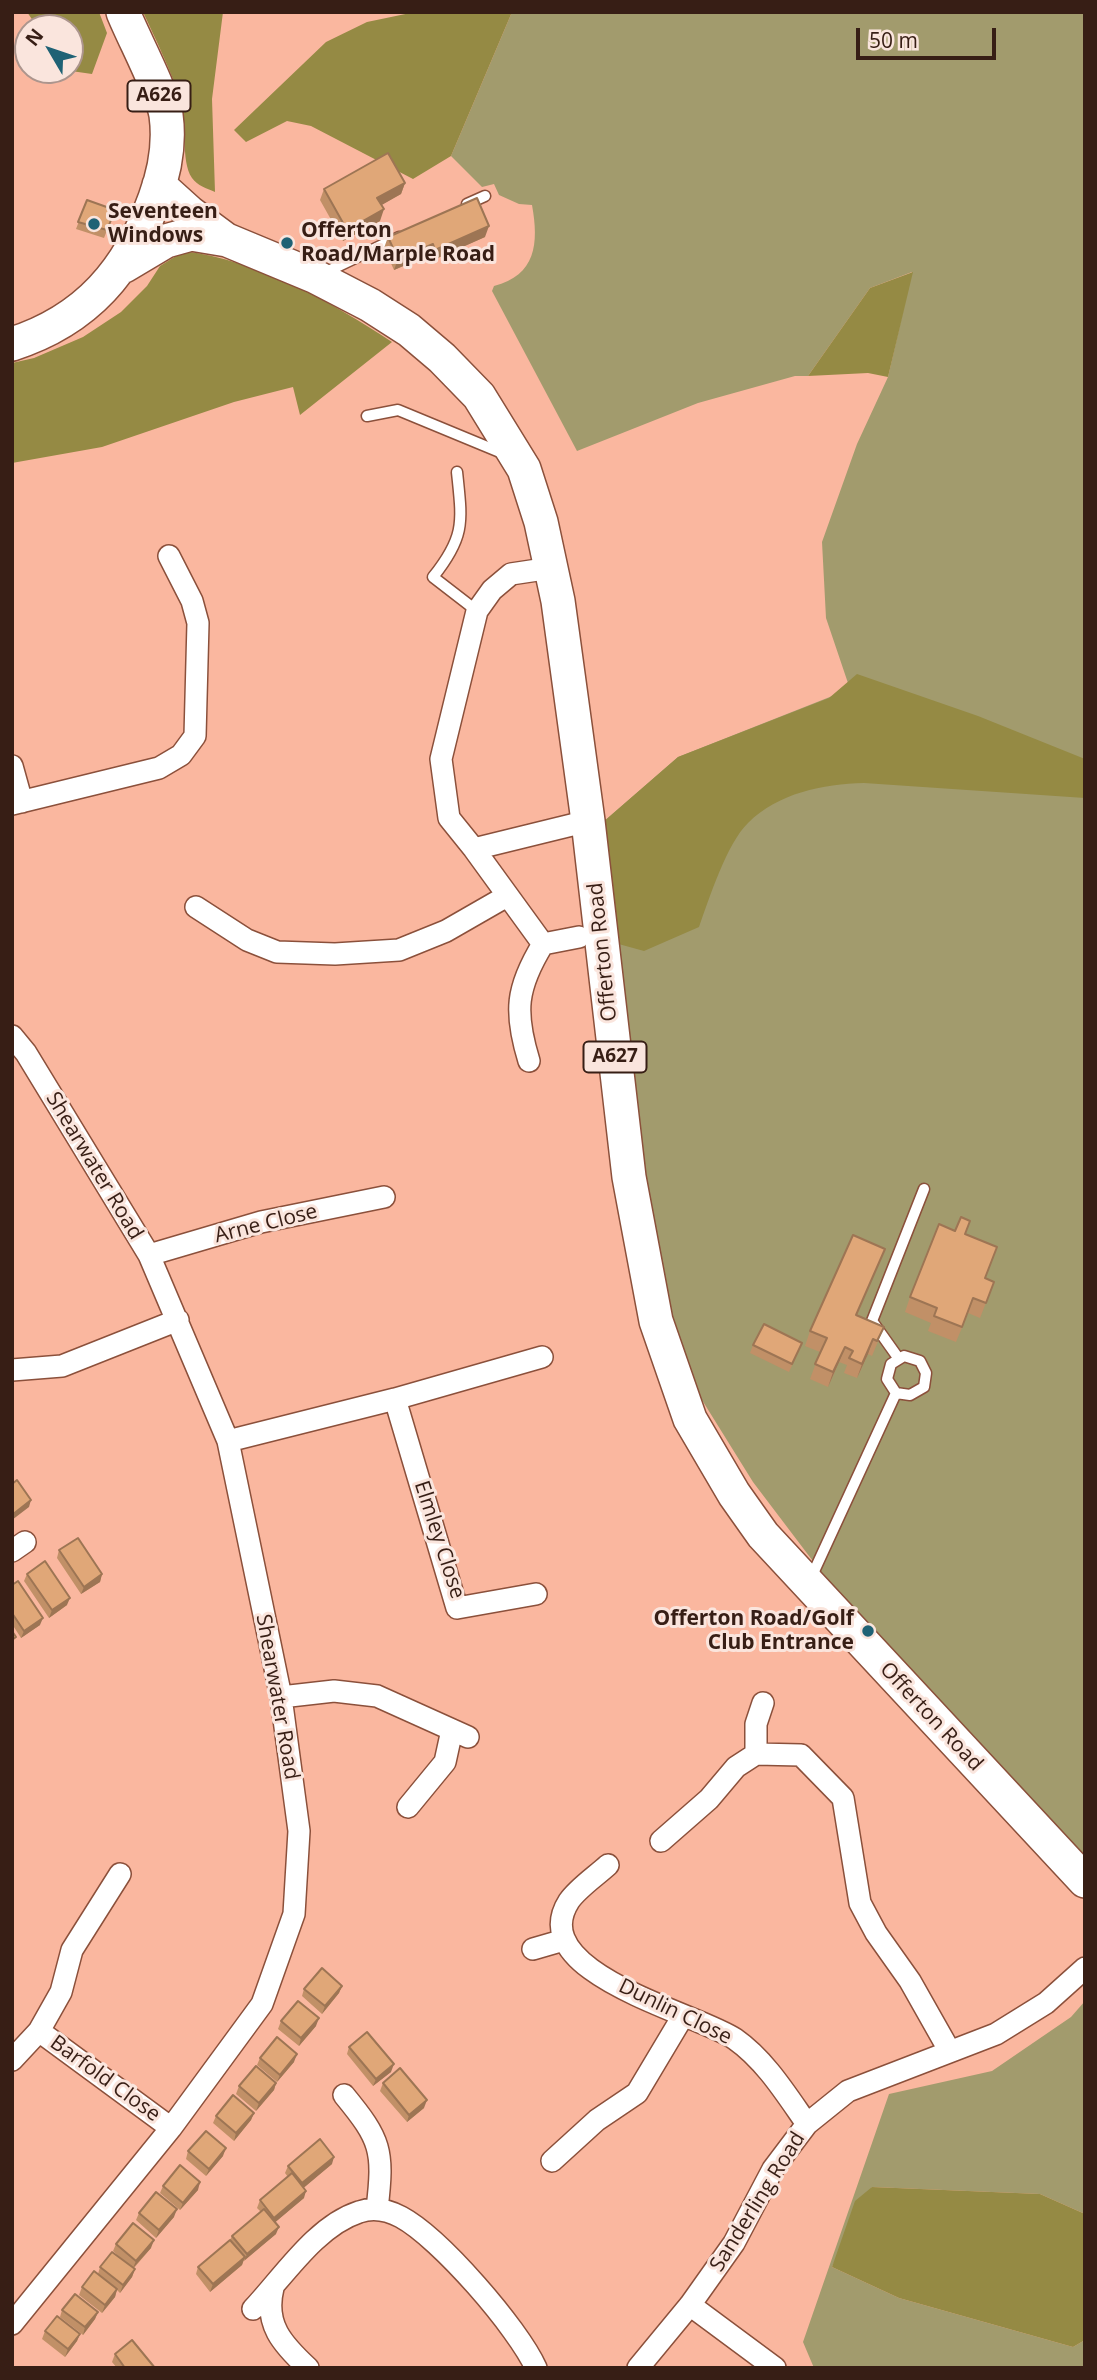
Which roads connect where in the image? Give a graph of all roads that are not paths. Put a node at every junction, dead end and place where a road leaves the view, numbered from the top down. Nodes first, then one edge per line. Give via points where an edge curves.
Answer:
1 (123, 12) edge
2 (159, 185) junction
3 (485, 196) dead end
4 (461, 207) edge
5 (413, 230) edge
6 (227, 240) junction
7 (124, 266) junction
8 (317, 277) junction
9 (12, 344) edge
10 (367, 416) dead end
11 (518, 459) junction
12 (457, 472) dead end
13 (169, 556) dead end
14 (551, 568) junction
15 (477, 611) junction
16 (12, 766) edge
17 (17, 803) edge
18 (588, 821) junction
19 (474, 849) junction
20 (507, 896) junction
21 (196, 907) dead end
22 (579, 937) dead end
23 (543, 944) junction
24 (12, 1036) edge
25 (530, 1061) dead end
26 (924, 1189) dead end
27 (384, 1197) dead end
28 (149, 1255) junction
29 (178, 1320) junction
30 (542, 1357) dead end
31 (898, 1359) junction
32 (12, 1370) edge
33 (896, 1393) junction
34 (395, 1399) junction
35 (228, 1441) junction
36 (807, 1586) junction
37 (536, 1594) dead end
38 (281, 1697) junction
39 (763, 1703) dead end
40 (756, 1754) junction
41 (408, 1807) dead end
42 (661, 1841) dead end
43 (608, 1865) dead end
44 (120, 1874) dead end
45 (1085, 1881) edge
46 (564, 1940) junction
47 (533, 1949) dead end
48 (1085, 1968) edge
49 (683, 2016) junction
50 (39, 2031) junction
51 (949, 2050) junction
52 (12, 2060) edge
53 (350, 2106) dead end
54 (807, 2124) junction
55 (172, 2128) junction
56 (552, 2161) dead end
57 (377, 2209) junction
58 (273, 2288) junction
59 (690, 2305) junction
60 (253, 2309) dead end
61 (12, 2324) edge
62 (308, 2368) edge
63 (536, 2368) edge
64 (638, 2368) edge
65 (775, 2368) edge

1 - 2 main road, A626 via 166,113 167,163
2 - 6 main road, Offerton Road / A627
2 - 7 main road, A626
3 - 4 lane
5 - 8 lane
6 - 7 main road, Offerton Road / A627 via 191,234 166,241
6 - 8 main road, Offerton Road / A627
7 - 9 main road, A626 via 77,312
8 - 11 main road, Offerton Road / A627 via 370,304 442,358 479,396
10 - 11 lane via 398,410
11 - 14 main road, Offerton Road / A627 via 541,522
12 - 15 lane via 462,526 450,556 433,577
13 - 17 street via 198,623 195,736 181,755 159,768
14 - 15 street via 511,574
14 - 18 main road, Offerton Road / A627
15 - 19 street via 441,759 449,818
16 - 17 street
18 - 19 street
18 - 36 main road, Offerton Road / A627 via 629,1177 656,1321 690,1419 734,1494
19 - 20 street
20 - 21 street via 446,931 399,950 335,954 277,952 247,940
20 - 23 street
22 - 23 street
23 - 25 street via 527,969 518,1000 520,1032
24 - 28 street, Shearwater Road
26 - 31 lane via 872,1321
27 - 28 street, Arne Close via 261,1222
28 - 29 street, Shearwater Road
29 - 32 street via 62,1366
29 - 35 street, Shearwater Road
30 - 34 street
31 - 33 lane via 891,1364 887,1378
31 - 33 lane via 904,1356 920,1361 926,1373 924,1387 910,1395
33 - 36 lane
34 - 35 street
34 - 37 street, Elmley Close via 457,1608
35 - 38 street, Shearwater Road
36 - 45 main road, Offerton Road / A627
38 - 41 street via 334,1691 377,1696 460,1734 445,1762
38 - 55 street, Shearwater Road via 299,1831 294,1914 262,2004
39 - 40 street via 756,1724
40 - 42 street
40 - 51 street via 801,1755 843,1798 860,1903
43 - 46 street via 569,1901
44 - 50 street, Barfold Close via 72,1950 61,1992
46 - 47 street
46 - 49 street, Dunlin Close via 575,1958 596,1973
48 - 51 street, Sanderling Road via 1046,2003 996,2034
49 - 54 street, Dunlin Close via 734,2038 768,2069
49 - 56 street via 637,2093 597,2120
50 - 52 street, Barfold Close
50 - 55 street, Barfold Close
51 - 54 street, Sanderling Road via 848,2091
53 - 57 street via 374,2133 380,2154
54 - 59 street, Sanderling Road
55 - 61 street, Shearwater Road
57 - 58 street via 347,2217 329,2230
57 - 63 street via 402,2217 422,2232 513,2328
58 - 60 street
58 - 62 street via 271,2321 278,2336
59 - 64 street, Sanderling Road
59 - 65 street

